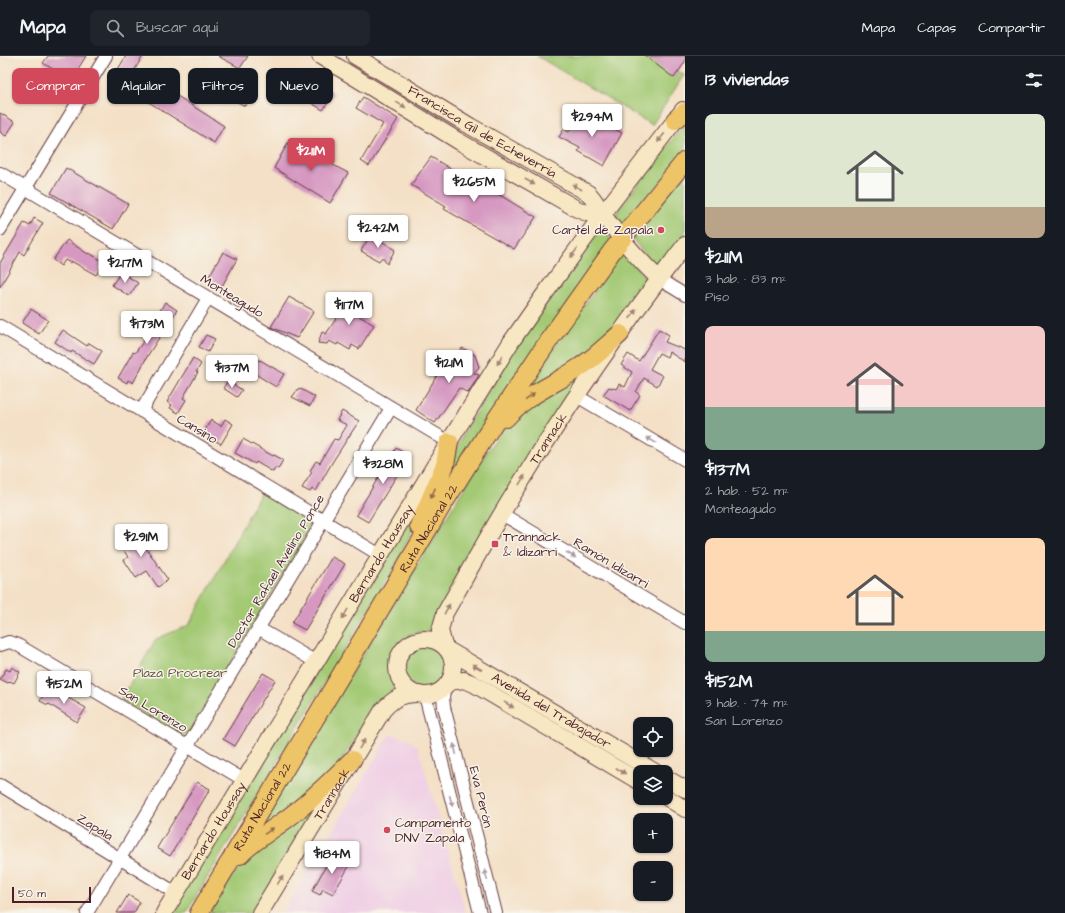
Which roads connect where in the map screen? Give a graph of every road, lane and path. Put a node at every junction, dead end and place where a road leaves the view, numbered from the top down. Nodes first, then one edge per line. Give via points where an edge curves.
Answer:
1 (106, 56) edge
2 (320, 56) edge
3 (355, 56) edge
4 (682, 113) edge
5 (470, 126) junction
6 (460, 142) junction
7 (685, 161) edge
8 (0, 173) edge
9 (26, 188) junction
10 (602, 215) junction
11 (0, 230) edge
12 (622, 238) junction
13 (685, 245) edge
14 (659, 279) junction
15 (685, 295) edge
16 (208, 298) junction
17 (0, 326) edge
18 (620, 334) junction
19 (578, 396) junction
20 (391, 408) junction
21 (141, 411) junction
22 (449, 442) junction
23 (685, 460) edge
24 (466, 467) junction
25 (502, 514) junction
26 (323, 521) junction
27 (380, 555) junction
28 (413, 556) junction
29 (685, 623) edge
30 (258, 628) junction
31 (2, 644) edge
32 (446, 648) junction
33 (316, 662) junction
34 (447, 685) junction
35 (422, 694) junction
36 (187, 746) junction
37 (352, 760) junction
38 (644, 765) edge
39 (633, 778) edge
40 (244, 780) junction
41 (673, 782) edge
42 (0, 784) edge
43 (685, 789) edge
44 (673, 802) edge
45 (685, 809) edge
46 (120, 858) junction
47 (220, 877) junction
48 (176, 893) junction
49 (87, 913) edge
50 (164, 913) edge
51 (199, 913) edge
52 (260, 913) edge
53 (480, 913) edge
54 (496, 913) edge

1 - 9 street
2 -> 6 street, Francisca Gil de Echeverría
3 - 5 street, Francisca Gil de Echeverría
4 -> 10 street, Bernardo Houssay
5 - 6 street
10 -> 5 street, Francisca Gil de Echeverría via 596,201 588,193
6 -> 10 street, Francisca Gil de Echeverría via 577,209
7 - 12 main road, Ruta Nacional 22
8 - 9 street, Monteagudo
9 - 11 street
9 - 16 street, Monteagudo
10 - 12 street, Francisca Gil de Echeverría
10 -> 22 street, Bernardo Houssay via 516,336
12 - 14 street, Francisca Gil de Echeverría
12 - 24 main road, Ruta Nacional 22 via 549,340
13 - 14 street, Trannack
14 - 15 street
18 -> 14 street, Trannack
16 - 20 street, Monteagudo
16 - 21 street
17 - 21 street, Cansino
18 - 19 street, Trannack
24 -> 18 main road via 518,406 539,390 579,368
23 -> 19 street
25 -> 19 street, Trannack via 538,454
20 - 22 street, Monteagudo
20 - 26 street, Doctor Rafael Avelino Ponce
21 - 26 street, Cansino
22 - 27 street, Bernardo Houssay
22 -> 28 main road via 445,464 420,525
24 - 28 main road, Ruta Nacional 22
25 -> 29 street, Ramón Idizarri
32 -> 25 street, Trannack via 440,630 445,613
26 - 27 street, Cansino
26 - 30 street, Doctor Rafael Avelino Ponce
27 -> 33 street, Bernardo Houssay
28 - 47 main road, Ruta Nacional 22
30 - 33 street
30 - 36 street, Doctor Rafael Avelino Ponce
31 - 36 street, San Lorenzo via 16,644
32 - 34 street, Trannack via 453,663 452,676
32 - 35 street via 437,641 422,639 407,646 398,659 398,675 402,682 407,688
38 -> 32 street, Avenida del Trabajador
33 - 40 street, Bernardo Houssay
34 - 35 street, Trannack via 436,693
34 -> 39 street, Avenida del Trabajador via 464,680 474,684
54 -> 34 street, Eva Perón via 444,707 443,697
37 -> 35 street, Trannack via 388,704 406,694
35 -> 53 street
36 - 40 street, San Lorenzo
36 - 46 street, Doctor Rafael Avelino Ponce
47 -> 37 main road via 248,847 304,806
52 -> 37 street, Trannack
40 - 48 street, Bernardo Houssay
41 - 43 street
42 - 46 street, Zapala
44 - 45 street
46 - 48 street, Zapala
46 - 49 street, Doctor Rafael Avelino Ponce
47 - 51 main road, Ruta Nacional 22
48 - 50 street, Bernardo Houssay

